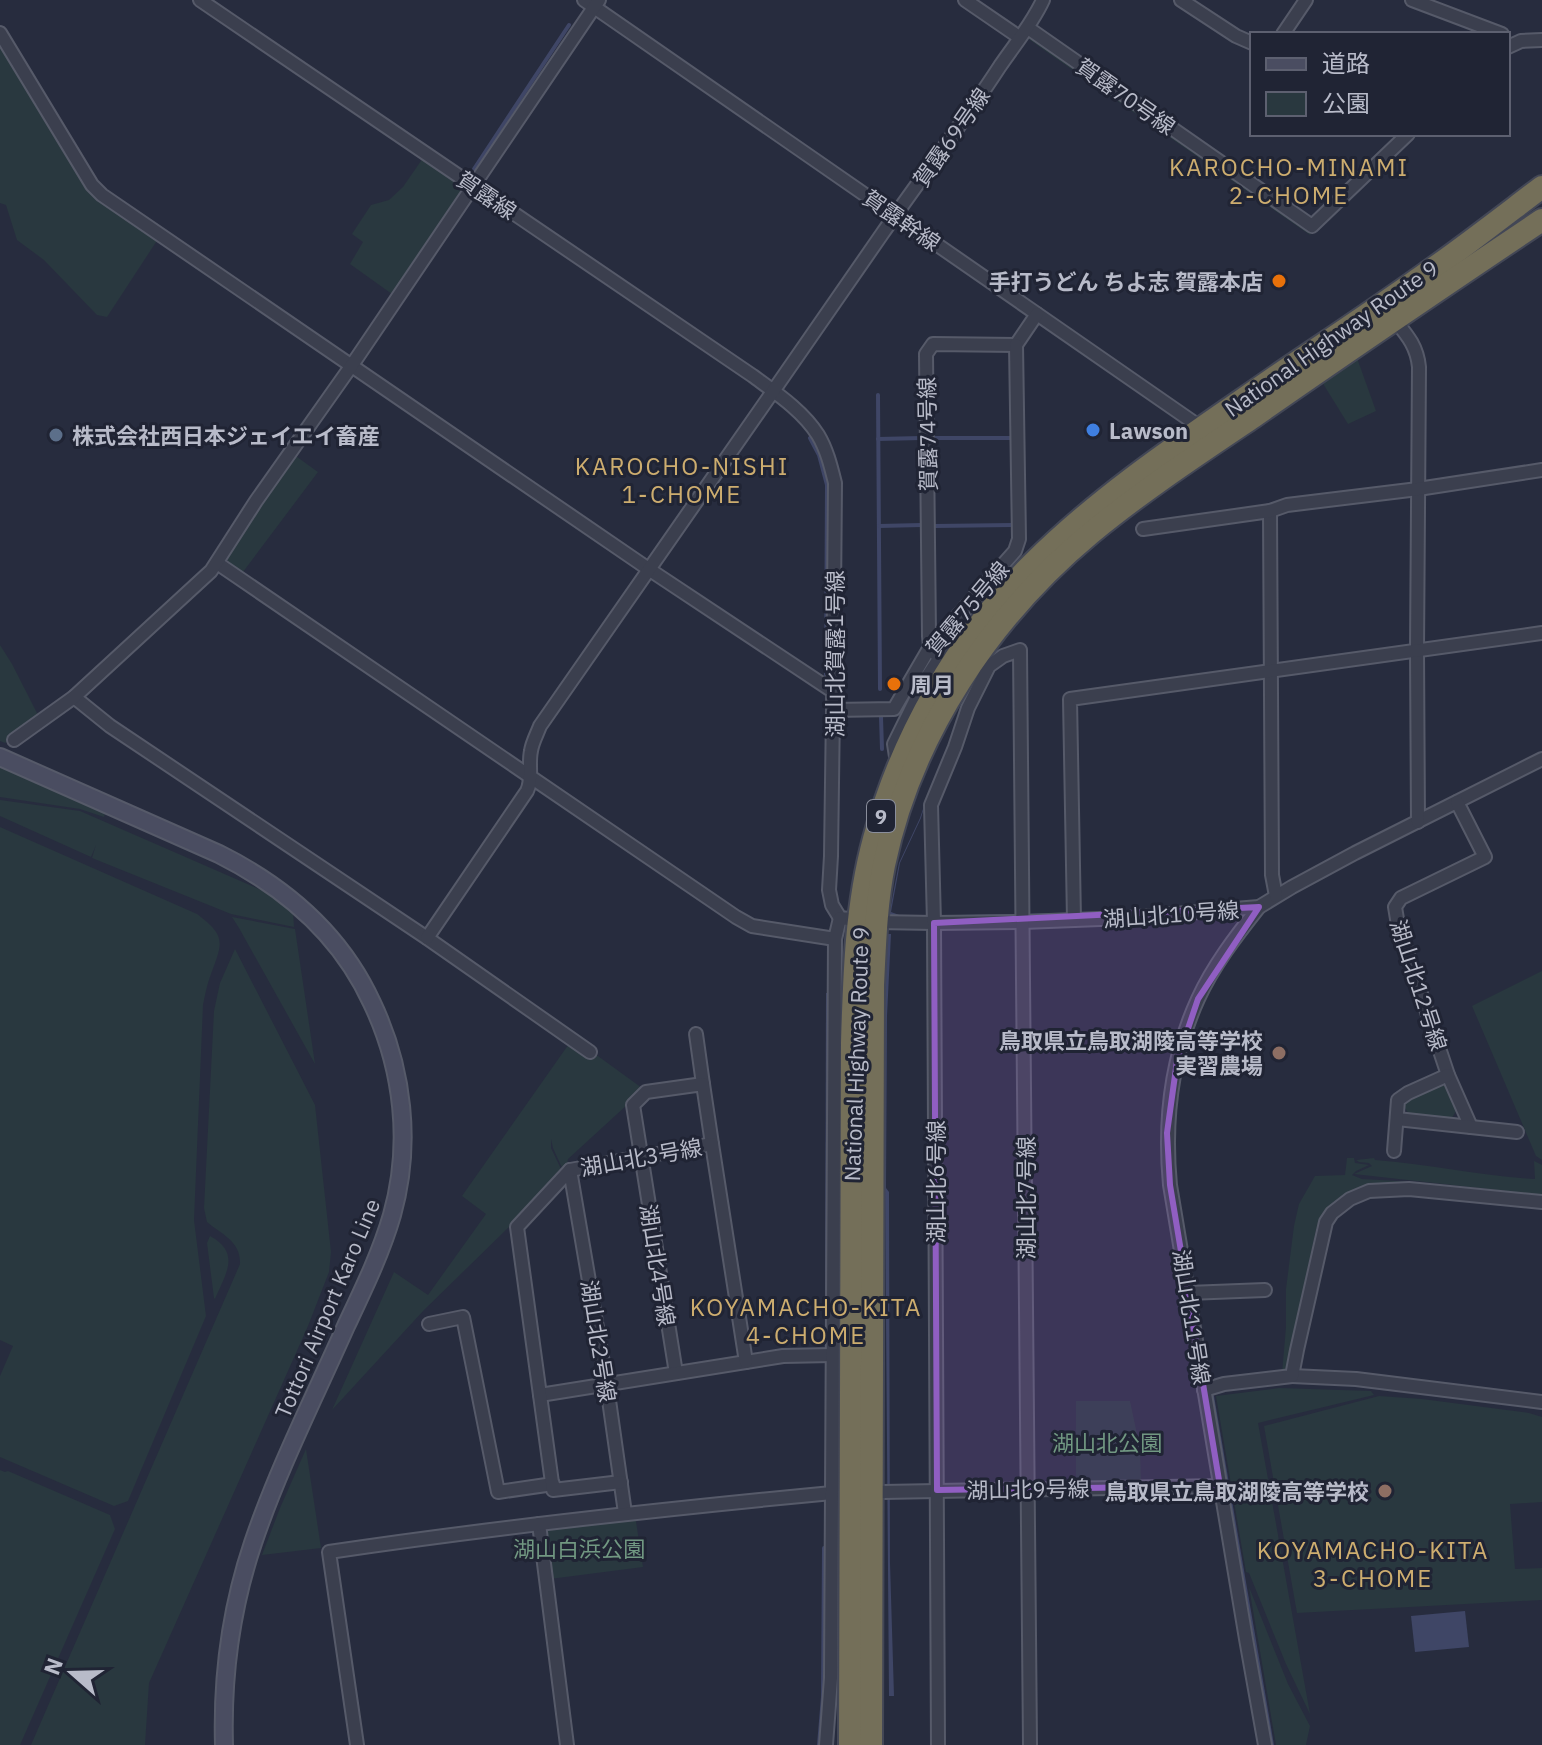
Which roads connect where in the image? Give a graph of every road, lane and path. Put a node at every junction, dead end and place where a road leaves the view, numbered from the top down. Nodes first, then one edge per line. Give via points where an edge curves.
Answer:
1 (200, 0) edge
2 (965, 0) edge
3 (1043, 0) edge
4 (1181, 0) edge
5 (1306, 0) edge
6 (1412, 0) edge
7 (593, 2) edge
8 (1284, 32) edge
9 (1497, 32) edge
10 (0, 33) edge
11 (1024, 33) junction
12 (1542, 40) edge
13 (1512, 41) edge
14 (1250, 42) edge
15 (1406, 136) edge
16 (473, 186) junction
17 (1542, 187) edge
18 (895, 215) junction
19 (1542, 220) edge
20 (1037, 314) junction
21 (1394, 319) junction
22 (1016, 345) junction
23 (352, 365) junction
24 (772, 390) junction
25 (1210, 433) junction
26 (1542, 470) edge
27 (1418, 489) junction
28 (1270, 511) junction
29 (1143, 529) dead end
30 (217, 563) junction
31 (650, 570) junction
32 (993, 608) junction
33 (1542, 633) edge
34 (1020, 650) joint
35 (1417, 651) junction
36 (934, 652) junction
37 (1272, 671) junction
38 (834, 692) junction
39 (74, 697) junction
40 (908, 698) junction
41 (833, 710) junction
42 (14, 740) dead end
43 (0, 757) edge
44 (1542, 759) edge
45 (898, 770) junction
46 (529, 774) junction
47 (1457, 802) junction
48 (1418, 822) junction
49 (1276, 896) junction
50 (1259, 907) junction
51 (859, 920) junction
52 (1074, 920) junction
53 (1023, 922) junction
54 (934, 923) junction
55 (427, 938) junction
56 (835, 939) junction
57 (696, 1034) dead end
58 (590, 1052) dead end
59 (1448, 1075) junction
60 (703, 1084) junction
61 (1397, 1119) junction
62 (1471, 1127) junction
63 (1517, 1132) dead end
64 (712, 1144) junction
65 (1394, 1151) dead end
66 (641, 1157) junction
67 (570, 1170) junction
68 (1542, 1202) edge
69 (1265, 1290) dead end
70 (1188, 1293) junction
71 (429, 1324) dead end
72 (832, 1355) junction
73 (746, 1362) junction
74 (676, 1373) junction
75 (1292, 1376) junction
76 (607, 1386) junction
77 (1204, 1390) junction
78 (540, 1395) junction
79 (1542, 1402) edge
80 (621, 1482) junction
81 (553, 1484) junction
82 (1220, 1486) junction
83 (937, 1490) junction
84 (1027, 1490) junction
85 (883, 1492) dead end
86 (832, 1493) junction
87 (625, 1513) junction
88 (539, 1524) junction
89 (224, 1745) edge
90 (357, 1745) edge
91 (567, 1745) edge
92 (826, 1745) edge
93 (850, 1745) edge
94 (871, 1745) edge
95 (938, 1745) edge
96 (1030, 1745) edge
97 (1265, 1745) edge

1 - 16 street, 賀露線
2 - 11 street
3 - 11 street, 賀露69号線
4 - 14 street
5 - 8 street
6 - 9 street
7 - 16 street
7 - 18 street, 賀露幹線
10 - 23 street via 102,195
11 - 15 street, 賀露70号線 via 1312,226
11 - 18 street, 賀露69号線
12 - 13 street
16 - 23 street
16 - 24 street, 賀露線
17 - 25 highway, National Highway Route 9 / 9
18 - 20 street, 賀露幹線
18 - 24 street, 賀露69号線
19 - 21 highway, National Highway Route 9 / 9
20 - 22 street
20 - 25 street, 賀露幹線
21 - 25 highway, National Highway Route 9 / 9
21 - 27 street via 1418,355
22 - 36 street, 賀露75号線 via 1019,539 1015,551
22 - 36 street, 賀露74号線 via 933,344 926,354
23 - 30 street
23 - 31 street
24 - 31 street, 賀露69号線
24 - 38 street, 湖山北賀露1号線 via 819,436 835,483
25 - 32 highway, National Highway Route 9 / 9 via 1106,498 1031,565
25 - 51 highway, National Highway Route 9 / 9 via 1076,546 1026,594 977,656 910,783 885,863
26 - 27 street
27 - 28 street
27 - 35 street
28 - 29 street
28 - 37 street
30 - 39 street
30 - 46 street
31 - 38 street
31 - 46 street, 賀露69号線 via 540,726
32 - 36 street
32 - 45 highway, National Highway Route 9 / 9 via 937,690
33 - 35 street
34 - 53 street, 湖山北7号線
34 - 54 street, 湖山北6号線 via 989,666 931,805
35 - 37 street
35 - 48 street
36 - 40 street, 賀露75号線
37 - 49 street
37 - 52 street via 1070,699
38 - 41 street, 湖山北賀露1号線
39 - 42 street
39 - 55 street
40 - 41 street via 894,709
40 - 45 street, 賀露75号線 via 894,744
41 - 51 street, 湖山北賀露1号線 via 829,890 832,905
43 - 89 main road, Tottori Airport Karo Line via 219,854 283,892 323,929 361,979 392,1055 402,1126 396,1201 376,1260 247,1560 229,1644
44 - 47 street, 湖山北10号線
45 - 51 highway, National Highway Route 9 / 9 via 874,839
46 - 55 street, 賀露69号線 via 527,791
46 - 56 street via 744,922
47 - 48 street, 湖山北10号線
47 - 59 street, 湖山北12号線 via 1485,857 1401,898 1395,907
48 - 49 street, 湖山北10号線
49 - 50 street, 湖山北10号線
50 - 52 street, 湖山北10号線
50 - 70 street, 湖山北11号線 via 1198,999 1171,1089 1168,1166
51 - 54 street, 湖山北10号線
51 - 56 street
51 - 93 highway, National Highway Route 9 / 9 via 852,1043
51 - 94 highway, National Highway Route 9 / 9 via 871,1043
52 - 53 street, 湖山北10号線
53 - 54 street, 湖山北10号線
53 - 84 street, 湖山北7号線
54 - 83 street, 湖山北6号線
55 - 58 street
56 - 72 street
57 - 60 street
59 - 61 street via 1398,1100
59 - 62 street, 湖山北12号線
60 - 64 street
60 - 66 street, 湖山北4号線 via 646,1092 633,1105
61 - 62 street
61 - 65 street
62 - 63 street
64 - 66 street, 湖山北3号線
64 - 73 street, 湖山北3号線
66 - 67 street, 湖山北3号線
66 - 74 street, 湖山北4号線
67 - 76 street, 湖山北2号線
67 - 78 street, 湖山北3号線 via 517,1227
68 - 75 street via 1396,1189 1350,1199 1332,1213 1323,1233
69 - 70 street
70 - 77 street, 湖山北11号線
71 - 81 street via 463,1317 498,1492
72 - 73 street
72 - 86 street
73 - 74 street
74 - 76 street
75 - 77 street
75 - 79 street
76 - 78 street
76 - 80 street, 湖山北2号線
77 - 82 street, 湖山北11号線
78 - 81 street, 湖山北3号線
80 - 81 street via 553,1490
80 - 87 street, 湖山北2号線
82 - 84 street, 湖山北9号線
82 - 97 street, 湖山北11号線
83 - 84 street, 湖山北9号線
83 - 85 street, 湖山北9号線
83 - 95 street, 湖山北6号線
84 - 96 street, 湖山北7号線
86 - 87 street
86 - 92 street
87 - 88 street
88 - 90 street via 329,1552
88 - 91 street

